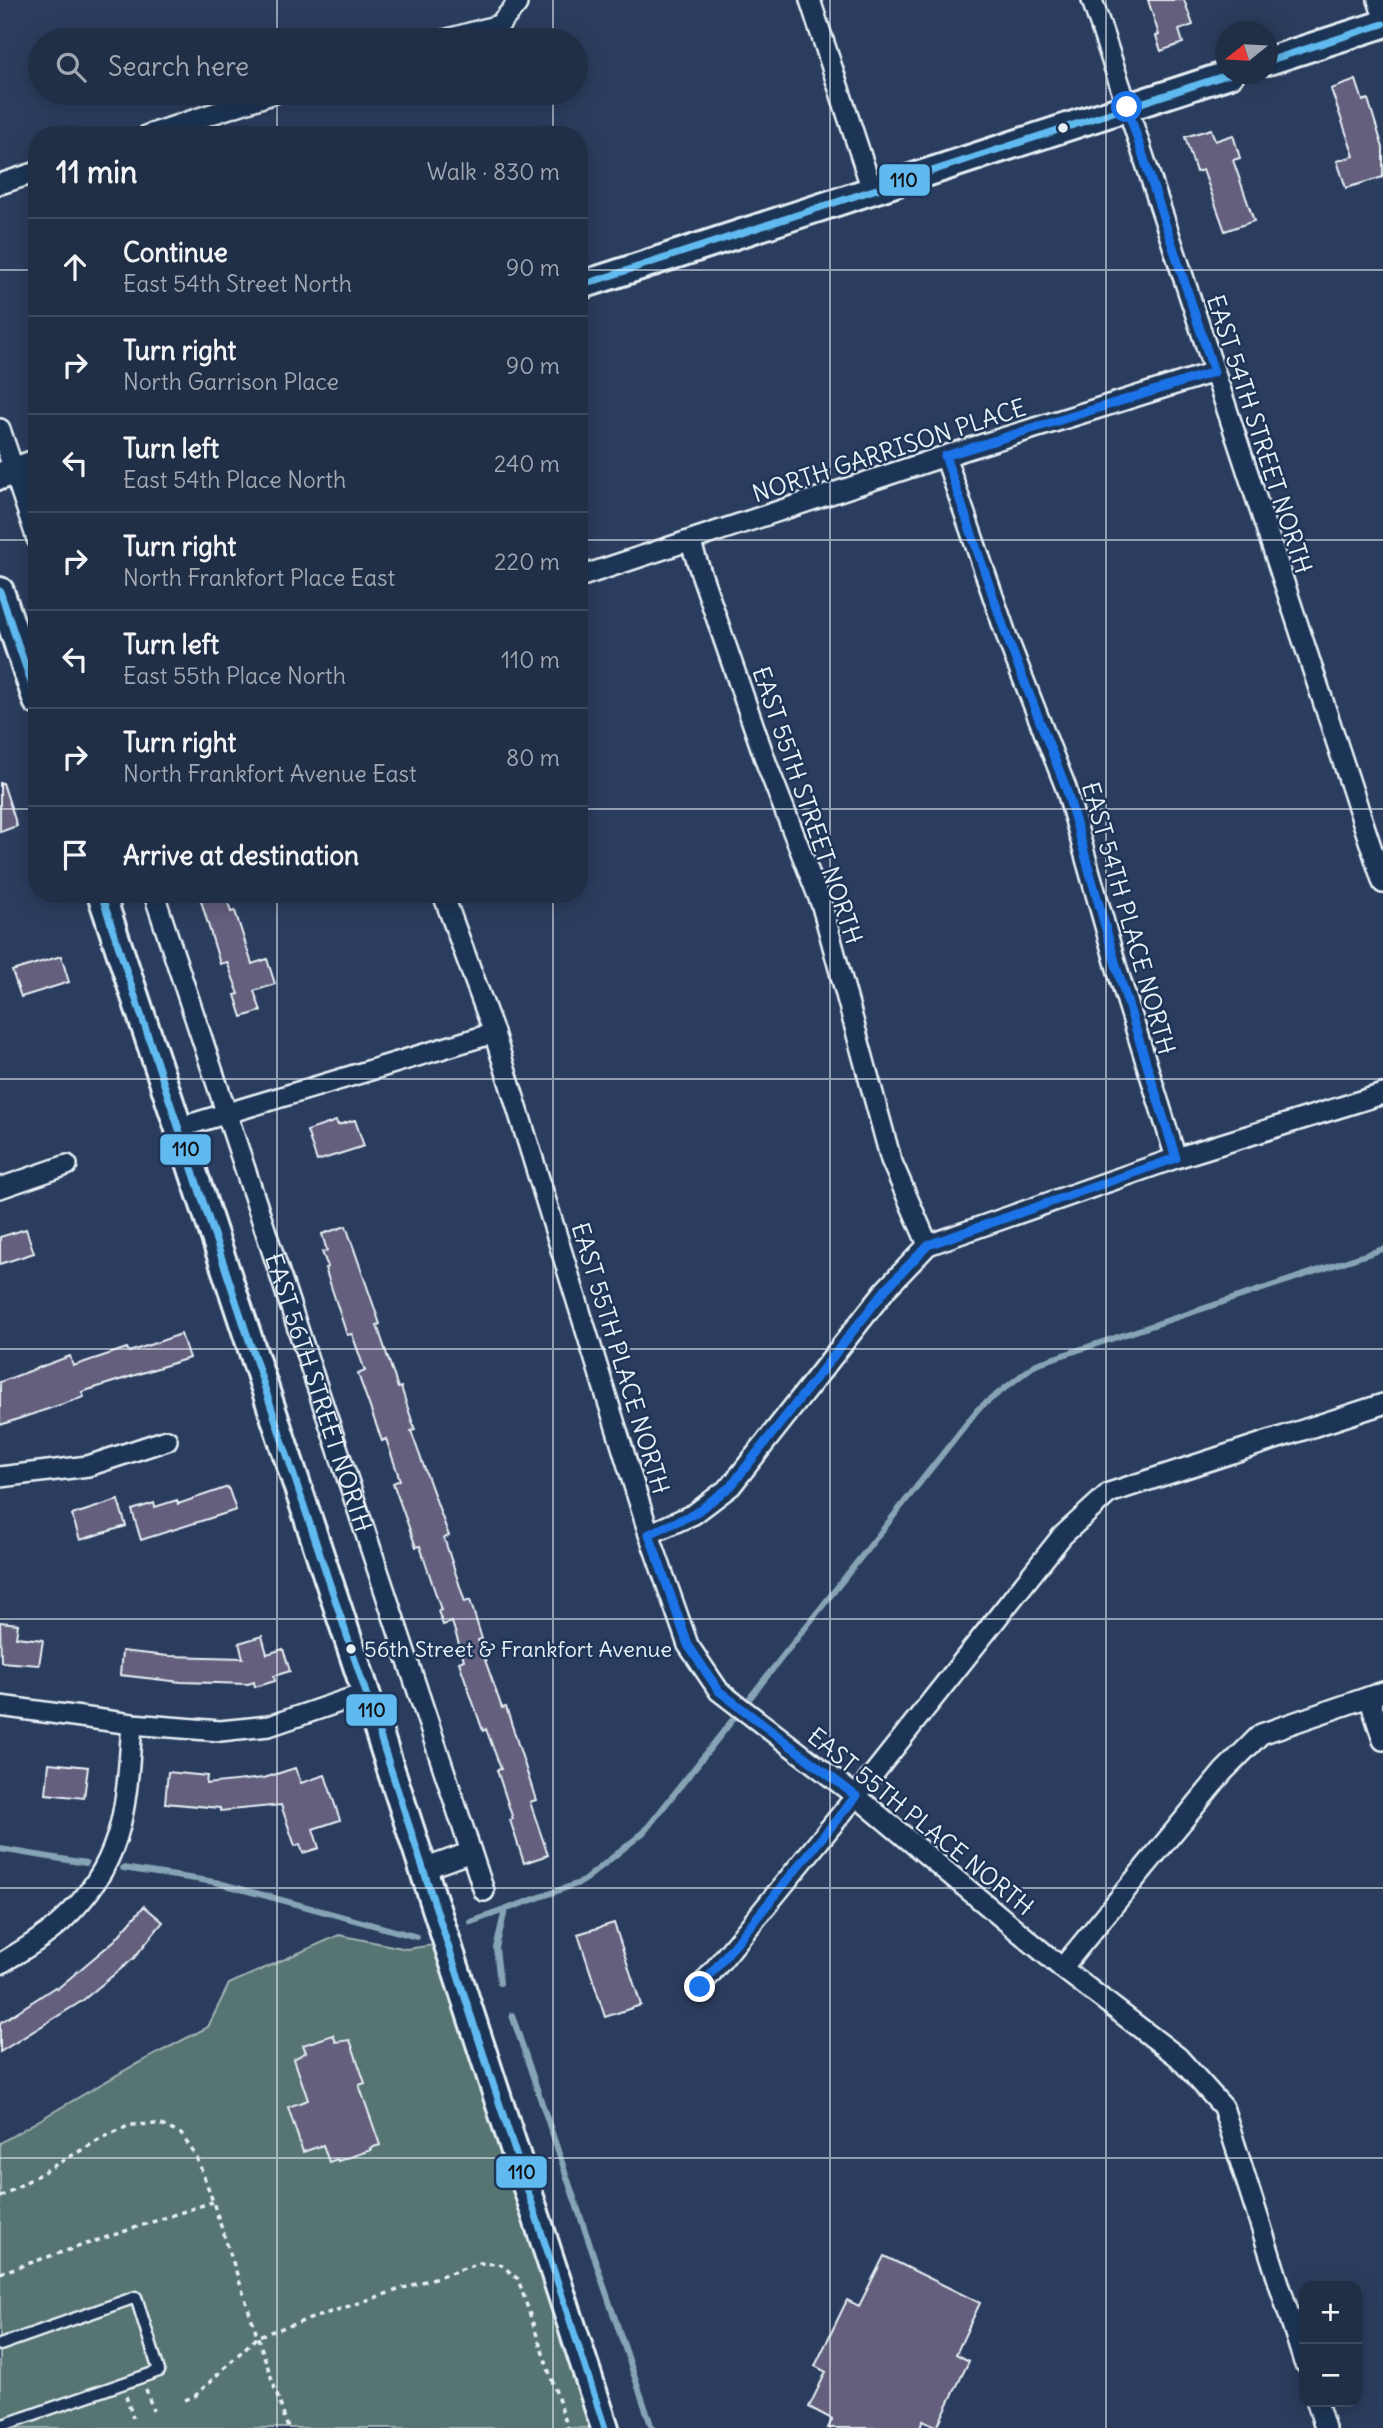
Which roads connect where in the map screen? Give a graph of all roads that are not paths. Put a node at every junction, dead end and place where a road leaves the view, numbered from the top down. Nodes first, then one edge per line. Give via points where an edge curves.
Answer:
1 (517, 0) edge
2 (810, 0) edge
3 (1093, 0) edge
4 (1378, 0) edge
5 (1383, 15) edge
6 (1383, 24) edge
7 (488, 28) edge
8 (1278, 58) edge
9 (1215, 79) edge
10 (239, 105) edge
11 (1127, 107) junction
12 (175, 126) edge
13 (28, 175) edge
14 (0, 184) edge
15 (872, 190) junction
16 (588, 283) edge
17 (1214, 372) junction
18 (0, 429) edge
19 (945, 456) junction
20 (17, 470) edge
21 (28, 508) edge
22 (690, 541) junction
23 (588, 574) edge
24 (0, 591) edge
25 (5, 620) edge
26 (28, 678) edge
27 (1383, 883) edge
28 (104, 903) edge
29 (157, 903) edge
30 (446, 903) edge
31 (494, 1033) junction
32 (1383, 1094) edge
33 (226, 1113) junction
34 (178, 1128) junction
35 (1176, 1158) junction
36 (67, 1165) dead end
37 (0, 1188) edge
38 (928, 1245) junction
39 (1383, 1404) edge
40 (167, 1440) dead end
41 (0, 1477) edge
42 (649, 1534) junction
43 (366, 1693) junction
44 (1376, 1695) edge
45 (0, 1706) edge
46 (132, 1724) junction
47 (1383, 1741) edge
48 (856, 1796) junction
49 (471, 1852) junction
50 (424, 1869) junction
51 (484, 1891) dead end
52 (0, 1964) edge
53 (1062, 1968) junction
54 (700, 1987) dead end
55 (0, 2345) edge
56 (1299, 2346) edge
57 (1319, 2407) edge
58 (0, 2426) edge
59 (605, 2428) edge
60 (1325, 2428) edge

1 - 7 street via 499,25
2 - 15 street
3 - 11 street, EAST 54TH STREET NORTH
4 - 5 street
6 - 8 street
9 - 11 street
10 - 12 street
11 - 15 street
11 - 17 street, EAST 54TH STREET NORTH
13 - 14 street
15 - 16 street
17 - 19 street, NORTH GARRISON PLACE
17 - 27 street, EAST 54TH STREET NORTH
18 - 20 street
19 - 22 street, NORTH GARRISON PLACE
19 - 35 street, EAST 54TH PLACE NORTH via 1008,640 1066,788
20 - 21 street
22 - 23 street, NORTH GARRISON PLACE
22 - 38 street, EAST 55TH STREET NORTH via 822,906 891,1160
24 - 25 street
25 - 26 street
28 - 34 street, EAST 56TH STREET NORTH
29 - 33 street, EAST 56TH STREET NORTH
30 - 31 street, EAST 55TH PLACE NORTH
31 - 33 street
31 - 42 street, EAST 55TH PLACE NORTH
32 - 35 street
33 - 34 street
33 - 49 street, EAST 56TH STREET NORTH
34 - 43 street, EAST 56TH STREET NORTH
35 - 38 street
36 - 37 street
38 - 42 street via 886,1289 731,1486 694,1514
39 - 48 street via 1109,1493 1062,1536
40 - 41 street via 88,1466
42 - 48 street, EAST 55TH PLACE NORTH via 688,1645 719,1691
43 - 46 street via 269,1726 220,1731
43 - 50 street, EAST 56TH STREET NORTH
44 - 47 street
44 - 53 street via 1261,1734 1223,1772
45 - 46 street
46 - 52 street via 122,1825 94,1886 61,1923
48 - 53 street, EAST 55TH PLACE NORTH
48 - 54 street
49 - 50 street
49 - 51 street, EAST 56TH STREET NORTH
50 - 59 street, EAST 56TH STREET NORTH
53 - 56 street via 1178,2057 1223,2107
55 - 58 lane via 135,2297 159,2371
57 - 60 street

